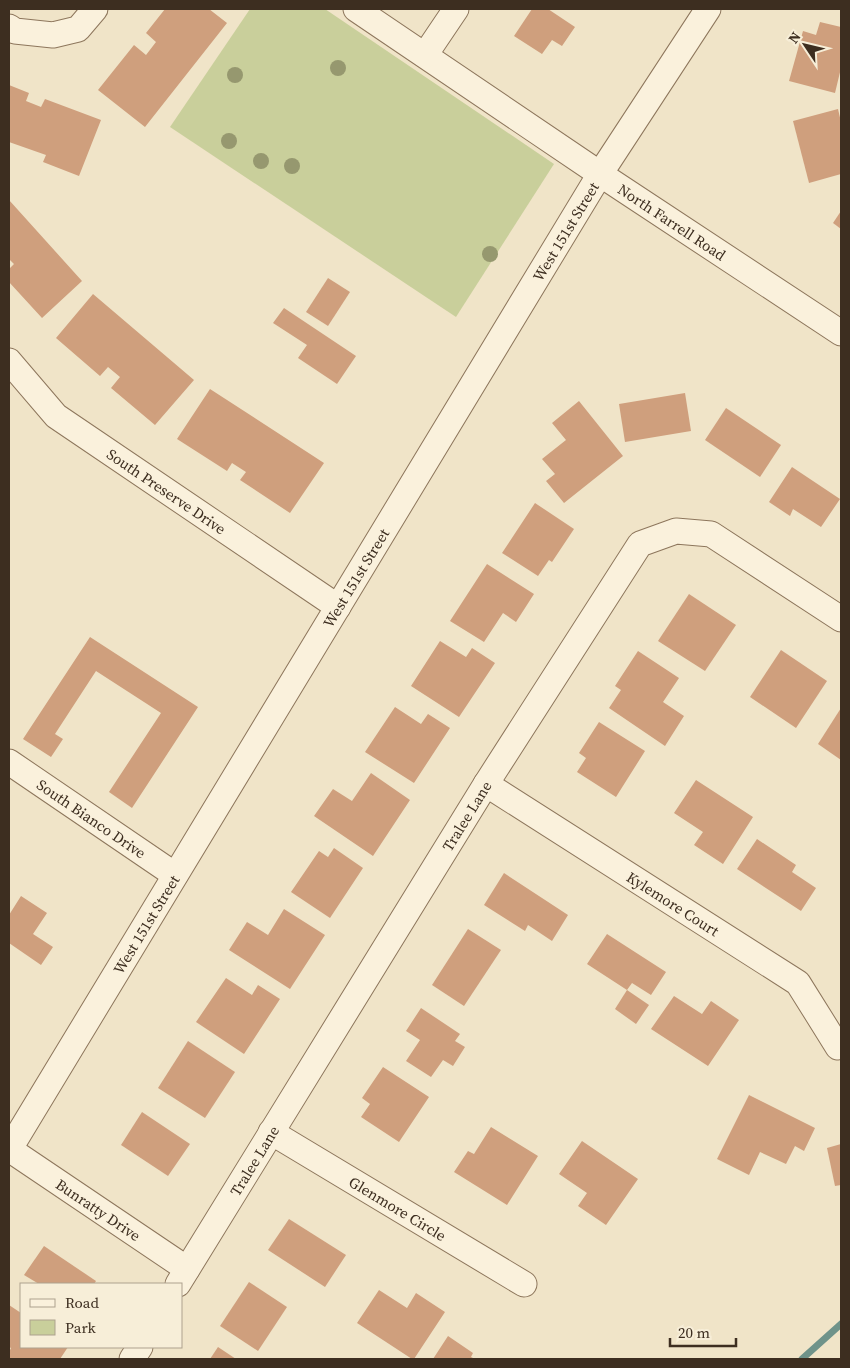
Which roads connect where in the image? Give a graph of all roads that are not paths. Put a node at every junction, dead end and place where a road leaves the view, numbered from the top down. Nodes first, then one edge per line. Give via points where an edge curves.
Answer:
1 (95, 9) edge
2 (356, 9) edge
3 (456, 9) edge
4 (708, 9) edge
5 (9, 26) edge
6 (425, 55) junction
7 (600, 174) junction
8 (841, 334) edge
9 (9, 361) edge
10 (338, 607) junction
11 (841, 619) edge
12 (9, 762) edge
13 (486, 784) junction
14 (175, 875) junction
15 (838, 1046) dead end
16 (271, 1132) junction
17 (9, 1149) edge
18 (182, 1277) edge
19 (524, 1284) dead end
20 (139, 1348) edge
21 (132, 1359) edge

1 - 5 street via 78,29 53,35 15,31
2 - 6 street, North Farrell Road
3 - 6 street
4 - 7 street, West 151st Street
6 - 7 street, North Farrell Road
7 - 8 street, North Farrell Road
7 - 10 street, West 151st Street
9 - 10 street, South Preserve Drive via 56,416
10 - 14 street, West 151st Street
11 - 13 street, Tralee Lane via 711,534 676,530 640,544
12 - 14 street, South Bianco Drive
13 - 15 street, Kylemore Court via 798,983
13 - 16 street, Tralee Lane
14 - 17 street, West 151st Street
16 - 18 street, Tralee Lane
16 - 19 street, Glenmore Circle
17 - 18 street, Bunratty Drive
20 - 21 street

